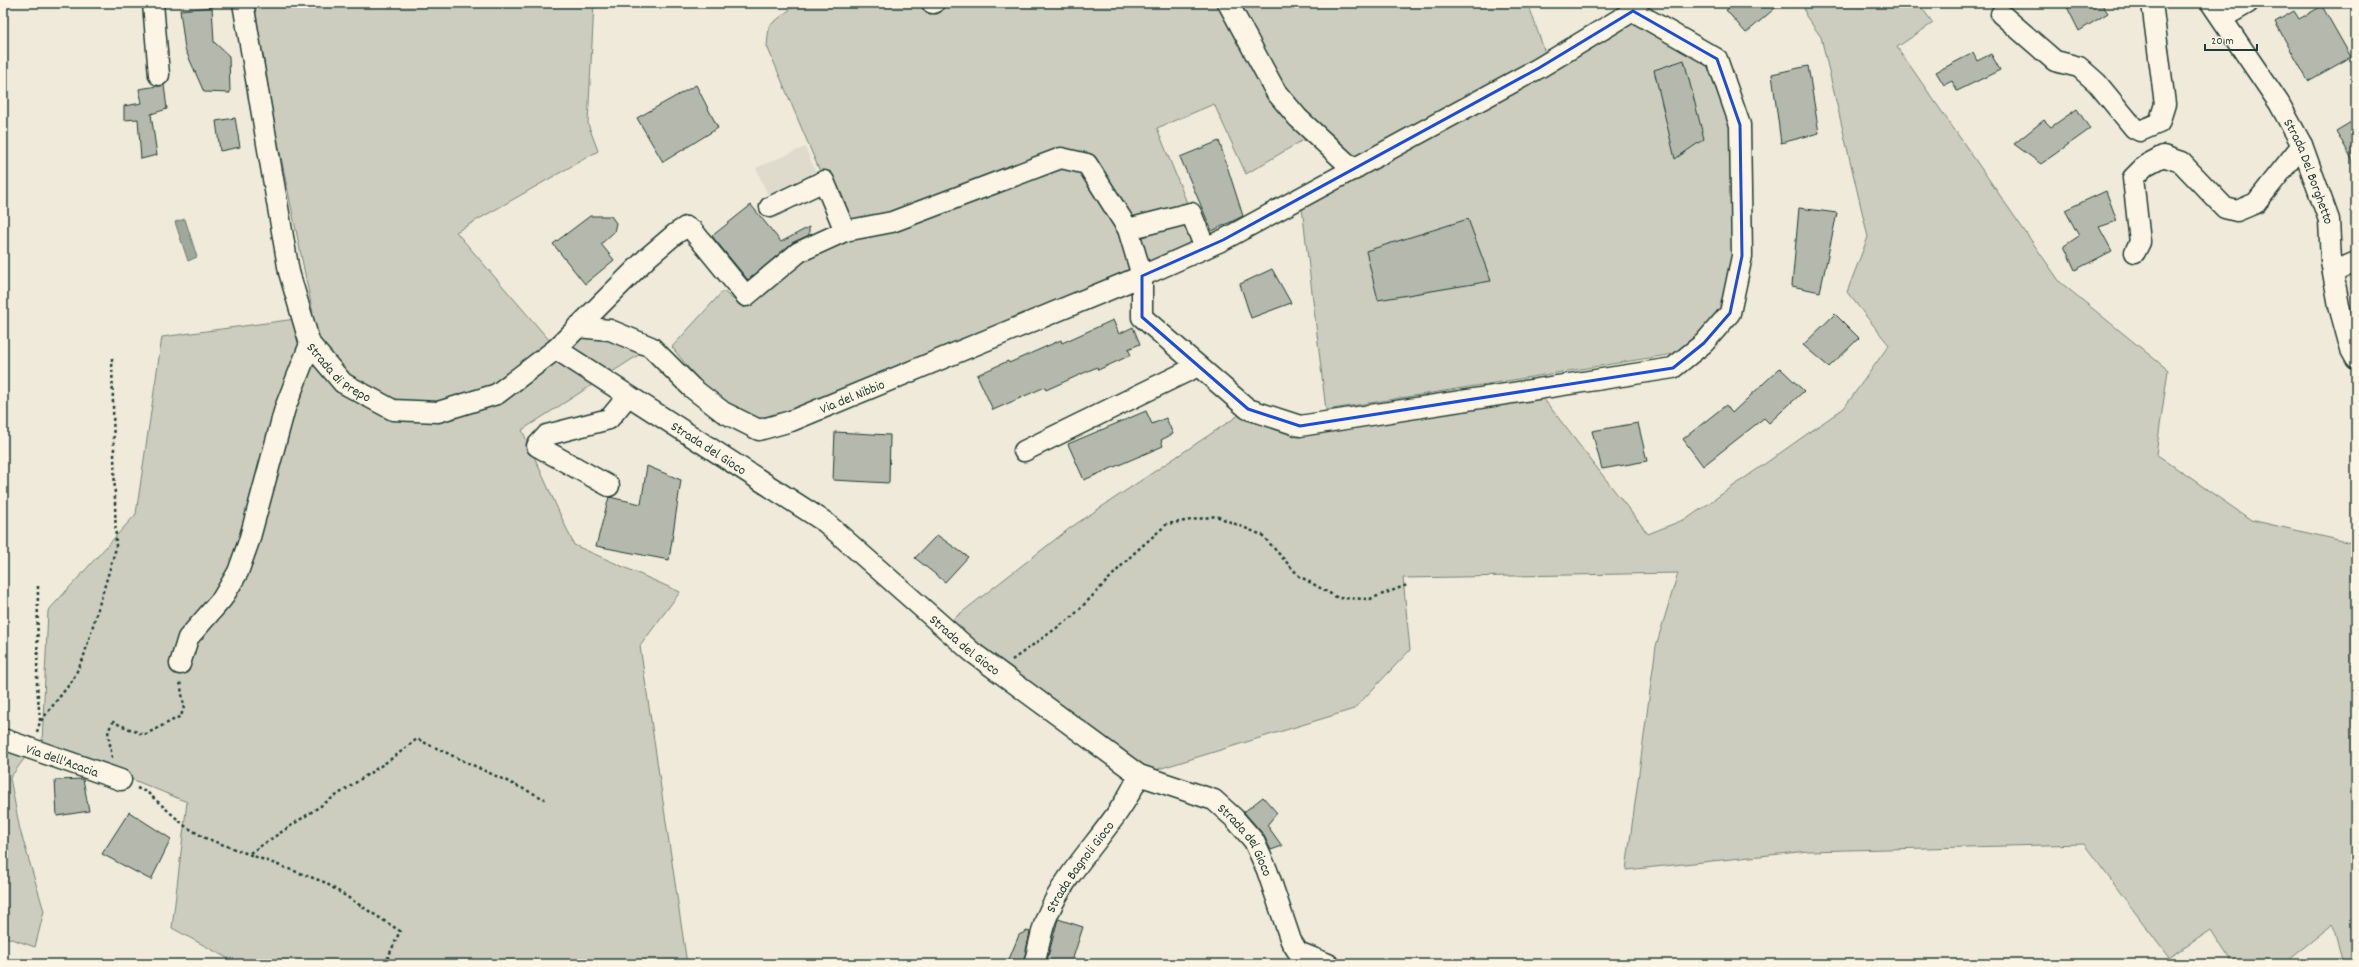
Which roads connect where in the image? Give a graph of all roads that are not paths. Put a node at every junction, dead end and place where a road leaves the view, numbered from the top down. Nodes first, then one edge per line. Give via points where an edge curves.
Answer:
1 (154, 3) edge
2 (243, 3) edge
3 (1228, 3) edge
4 (2152, 3) edge
5 (2248, 3) edge
6 (1629, 7) edge
7 (2217, 11) edge
8 (2001, 14) dead end
9 (159, 75) dead end
10 (2302, 145) junction
11 (1354, 170) junction
12 (770, 207) dead end
13 (1128, 229) junction
14 (845, 231) junction
15 (1205, 248) junction
16 (2135, 252) dead end
17 (2356, 262) edge
18 (2333, 272) junction
19 (1142, 276) junction
20 (577, 327) junction
21 (310, 344) junction
22 (556, 349) junction
23 (2356, 359) edge
24 (1198, 366) junction
25 (628, 396) junction
26 (1024, 451) dead end
27 (609, 486) dead end
28 (180, 664) road end
29 (3, 739) edge
30 (1139, 775) junction
31 (117, 778) road end
32 (1034, 964) edge
33 (1328, 964) edge

1 - 9 street
2 - 21 street, Strada di Prepo via 290,272
3 - 11 street via 1276,92 1298,118
4 - 8 street via 2165,104 2159,123 2140,130 2134,128 2097,83 2079,67 2056,61
5 - 7 street
6 - 11 street, Via del Nibbio via 1539,68
6 - 24 street via 1717,59 1740,125 1742,256 1730,313 1704,343 1674,368 1300,426 1248,409
7 - 10 street, Strada Del Borghetto via 2279,103
10 - 16 street via 2256,203 2237,211 2225,208 2181,162 2163,156 2146,165 2133,178 2140,242
10 - 18 street, Strada Del Borghetto via 2329,220
11 - 15 street, Via del Nibbio
12 - 14 street via 824,181
13 - 14 street via 1087,164 1061,158 892,222
13 - 15 street via 1191,213
13 - 19 street
14 - 20 street, Strada di Prepo via 799,252 746,296 693,231 686,227 648,257
15 - 19 street, Via del Nibbio
17 - 18 street
18 - 23 street, Strada Del Borghetto via 2339,306 2351,350
19 - 20 street, Via del Nibbio via 791,421 759,430 723,412 692,388 651,347 610,330
19 - 24 street via 1142,316
20 - 22 street, Strada di Prepo
21 - 22 street, Strada di Prepo via 343,383 393,410 438,412 497,394
21 - 28 street via 285,408 249,541 238,572 222,600 188,638
22 - 25 street, Strada del Gioco
24 - 26 street
25 - 27 street via 609,419 548,435 537,446
25 - 30 street, Strada del Gioco via 825,522 972,652
29 - 31 street, Via dell'Acacia
30 - 32 street, Strada Bagnoli Gioco via 1132,792 1070,877 1048,914
30 - 33 street, Strada del Gioco via 1214,800 1234,818 1254,841 1267,870 1291,941 1298,952

